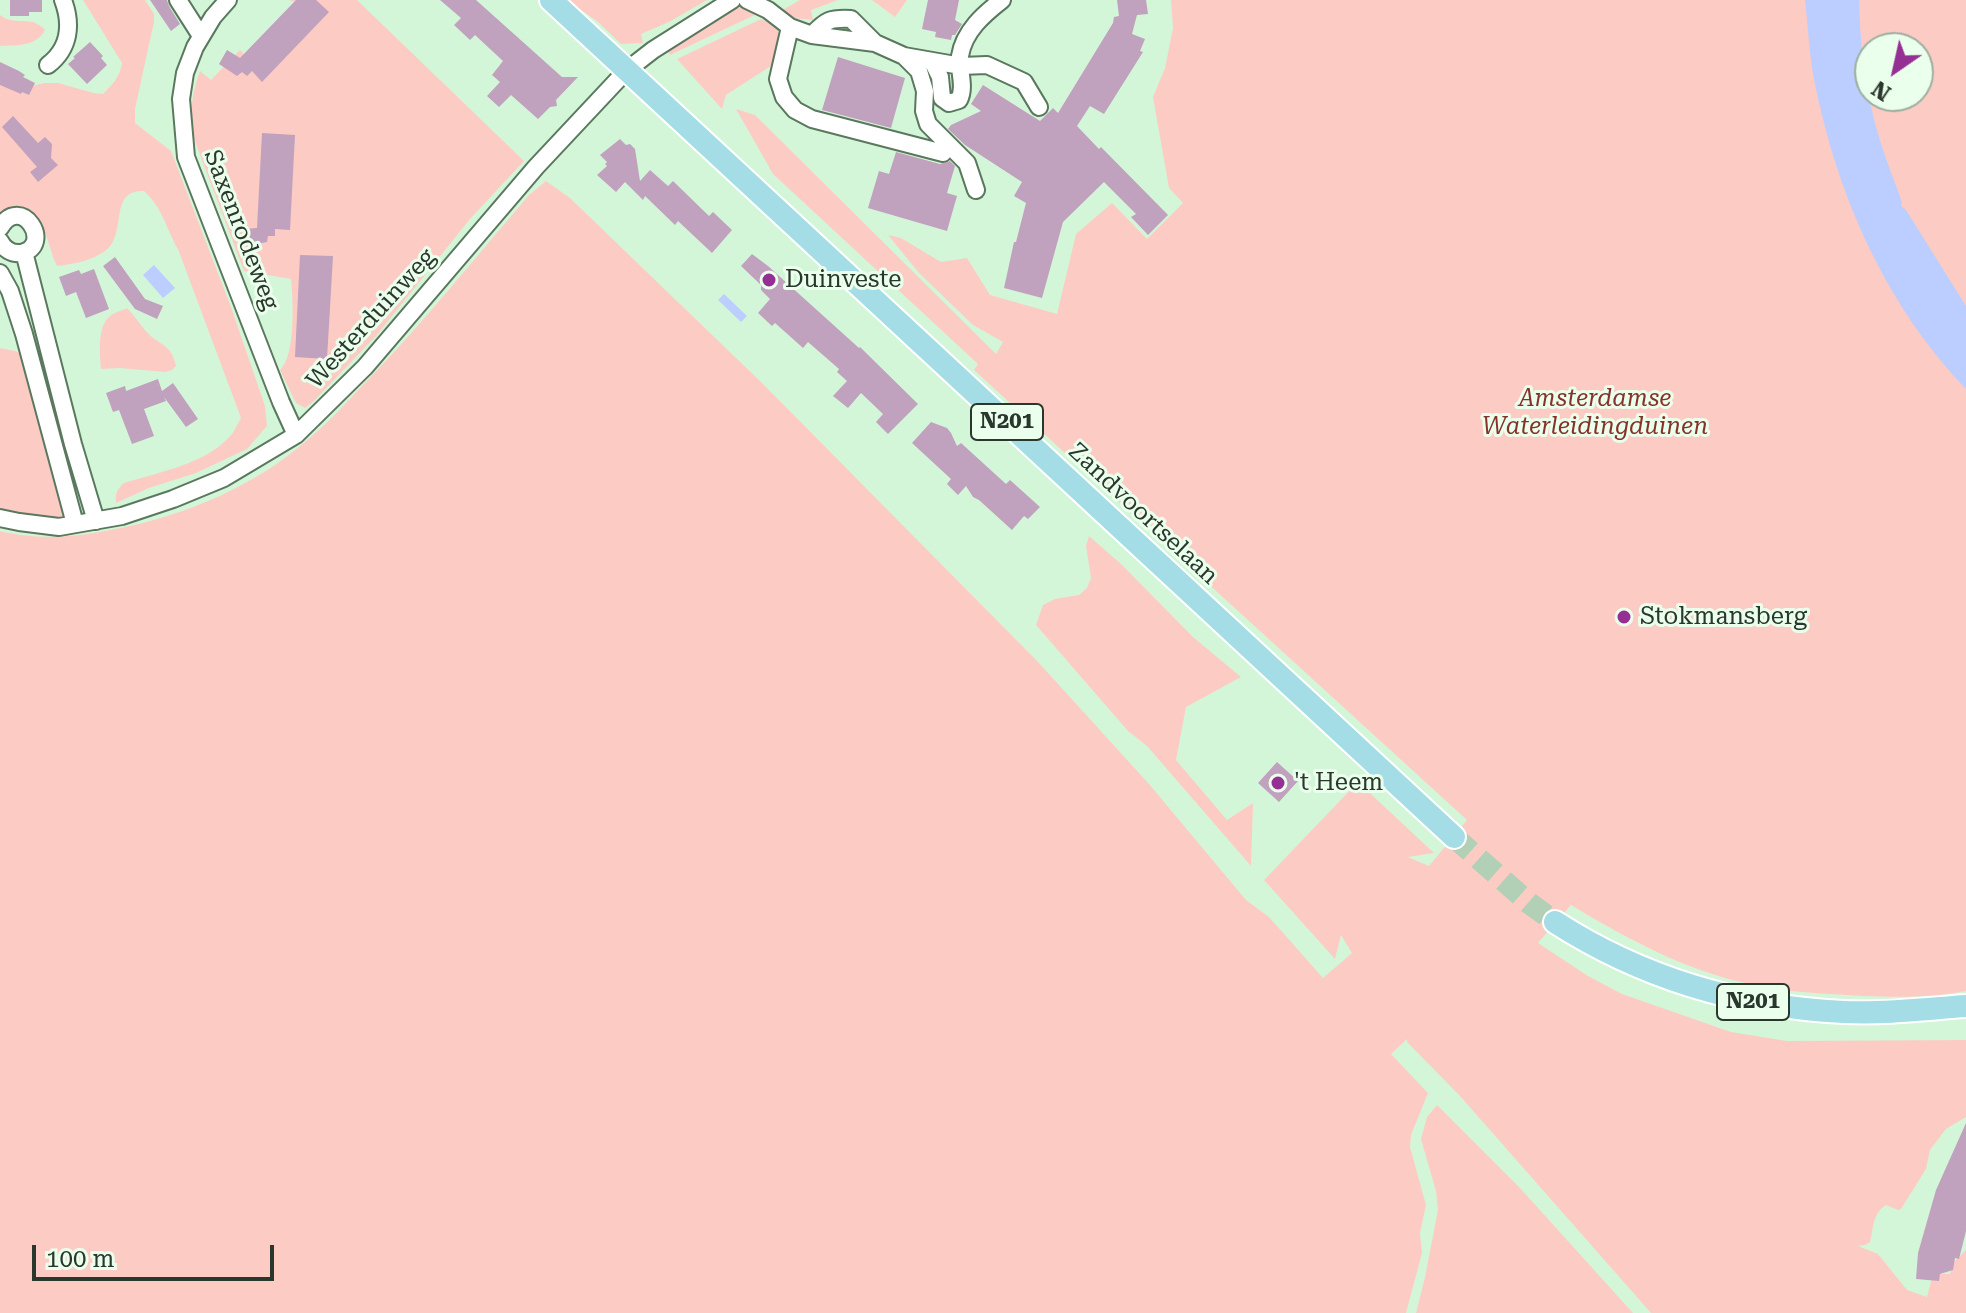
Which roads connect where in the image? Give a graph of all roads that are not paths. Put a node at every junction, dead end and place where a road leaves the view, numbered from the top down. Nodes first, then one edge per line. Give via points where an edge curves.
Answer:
1 (63, 0) edge
2 (178, 0) edge
3 (228, 0) edge
4 (551, 0) edge
5 (732, 0) edge
6 (747, 0) edge
7 (1002, 0) edge
8 (790, 27) junction
9 (201, 36) junction
10 (904, 56) junction
11 (932, 61) junction
12 (48, 65) dead end
13 (961, 66) junction
14 (626, 71) junction
15 (1039, 107) dead end
16 (943, 153) dead end
17 (976, 190) dead end
18 (0, 228) edge
19 (0, 241) edge
20 (24, 252) junction
21 (0, 273) edge
22 (6, 292) edge
23 (296, 435) junction
24 (0, 518) edge
25 (96, 521) junction
26 (75, 524) junction
27 (1454, 837) tunnel mouth
28 (1555, 922) tunnel mouth
29 (1966, 1006) edge

1 - 12 street via 69,34
2 - 9 street
3 - 9 street, Saxenrodeweg
4 - 14 main road, Zandvoortselaan / N201
5 - 14 street, Westerduinweg
6 - 8 street
7 - 13 street via 975,24 960,55
8 - 10 street via 875,43
8 - 16 street via 778,79 795,110
9 - 23 street, Saxenrodeweg via 185,73 181,99 186,157
10 - 11 street
10 - 17 street via 919,71 928,124 967,163
11 - 13 street
11 - 13 street via 942,98 949,103 963,92
13 - 15 street via 987,65 1024,82
14 - 23 street, Westerduinweg via 536,167 365,367
14 - 27 main road, Zandvoortselaan / N201
18 - 20 street via 12,217 30,221 36,238
19 - 20 street via 6,250
20 - 25 street
21 - 22 street
22 - 26 street
23 - 25 street, Westerduinweg via 224,478
24 - 26 street, Westerduinweg via 59,527
25 - 26 street, Westerduinweg
28 - 29 main road, N201 via 1625,962 1728,997 1847,1012

